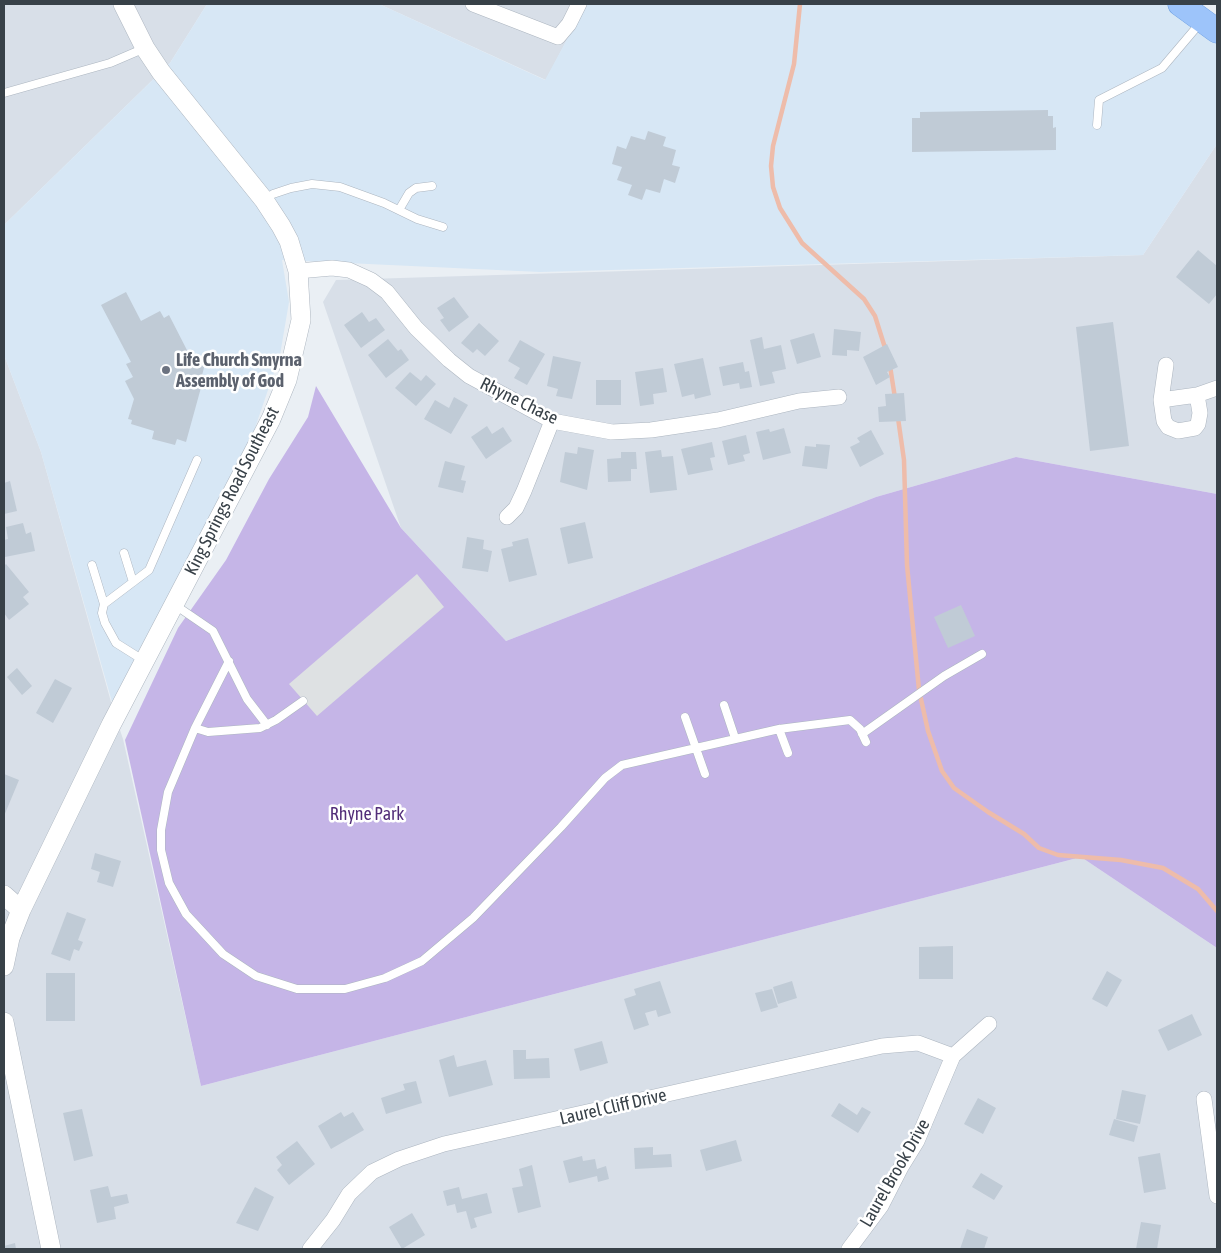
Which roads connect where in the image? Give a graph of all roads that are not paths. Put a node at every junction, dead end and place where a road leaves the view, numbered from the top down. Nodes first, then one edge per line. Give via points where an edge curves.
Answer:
1 (123, 4) edge
2 (474, 4) edge
3 (579, 4) edge
4 (1180, 4) edge
5 (1210, 26) edge
6 (145, 48) junction
7 (4, 93) edge
8 (1097, 124) dead end
9 (432, 186) dead end
10 (264, 200) junction
11 (399, 210) junction
12 (443, 227) dead end
13 (298, 271) junction
14 (1166, 365) dead end
15 (1217, 388) edge
16 (1197, 395) junction
17 (839, 397) dead end
18 (1161, 400) junction
19 (552, 421) junction
20 (197, 460) dead end
21 (507, 517) dead end
22 (124, 553) dead end
23 (92, 565) dead end
24 (133, 582) junction
25 (104, 604) junction
26 (173, 604) junction
27 (982, 654) dead end
28 (143, 660) junction
29 (229, 661) junction
30 (303, 701) dead end
31 (724, 705) dead end
32 (685, 717) dead end
33 (267, 725) junction
34 (195, 728) junction
35 (779, 729) junction
36 (736, 738) junction
37 (695, 748) junction
38 (788, 754) dead end
39 (706, 774) dead end
40 (4, 895) edge
41 (21, 910) junction
42 (4, 966) edge
43 (4, 1022) edge
44 (990, 1024) dead end
45 (953, 1056) junction
46 (1204, 1099) dead end
47 (1217, 1196) edge
48 (51, 1249) edge
49 (310, 1249) edge
50 (849, 1249) edge

1 - 6 street, King Springs Road Southeast
2 - 3 street via 558,37
4 - 5 main road
5 - 8 lane via 1162,68 1100,100
6 - 7 lane via 101,66
6 - 10 street, King Springs Road Southeast
9 - 11 lane via 416,188
10 - 11 lane via 273,194 312,184 340,187
10 - 13 street, King Springs Road Southeast via 289,241
11 - 12 lane
13 - 19 street, Rhyne Chase via 349,270 371,280 387,292 416,328 469,376
13 - 26 street, King Springs Road Southeast via 301,320 287,380 252,458
14 - 18 street
15 - 16 street
16 - 18 street
16 - 18 street via 1198,424 1189,431 1168,427
17 - 19 street, Rhyne Chase via 799,401 718,420 651,430 612,432
19 - 21 street via 524,491 516,508
20 - 24 lane via 157,557 150,570
22 - 24 lane
23 - 25 lane
24 - 25 lane
25 - 28 lane via 102,613 116,643
26 - 28 street, King Springs Road Southeast
26 - 29 lane via 213,631
27 - 35 lane via 951,671 864,738 850,720
28 - 41 street, King Springs Road Southeast
29 - 33 lane via 247,699
29 - 34 lane
30 - 33 lane
31 - 36 lane
32 - 37 lane
33 - 34 lane via 252,730 222,732
34 - 37 lane via 163,811 161,850 168,883 186,914 222,954 256,976 297,990 345,989 385,978 422,962 473,918 604,778 622,766
35 - 36 lane
35 - 38 lane
36 - 37 lane
37 - 39 lane
40 - 41 street
41 - 42 street, King Springs Road Southeast
43 - 48 street
44 - 45 street, Laurel Brook Drive
45 - 49 street, Laurel Cliff Drive via 918,1043 882,1046 444,1144 372,1172 349,1194
45 - 50 street, Laurel Brook Drive via 917,1141 881,1206
46 - 47 street

